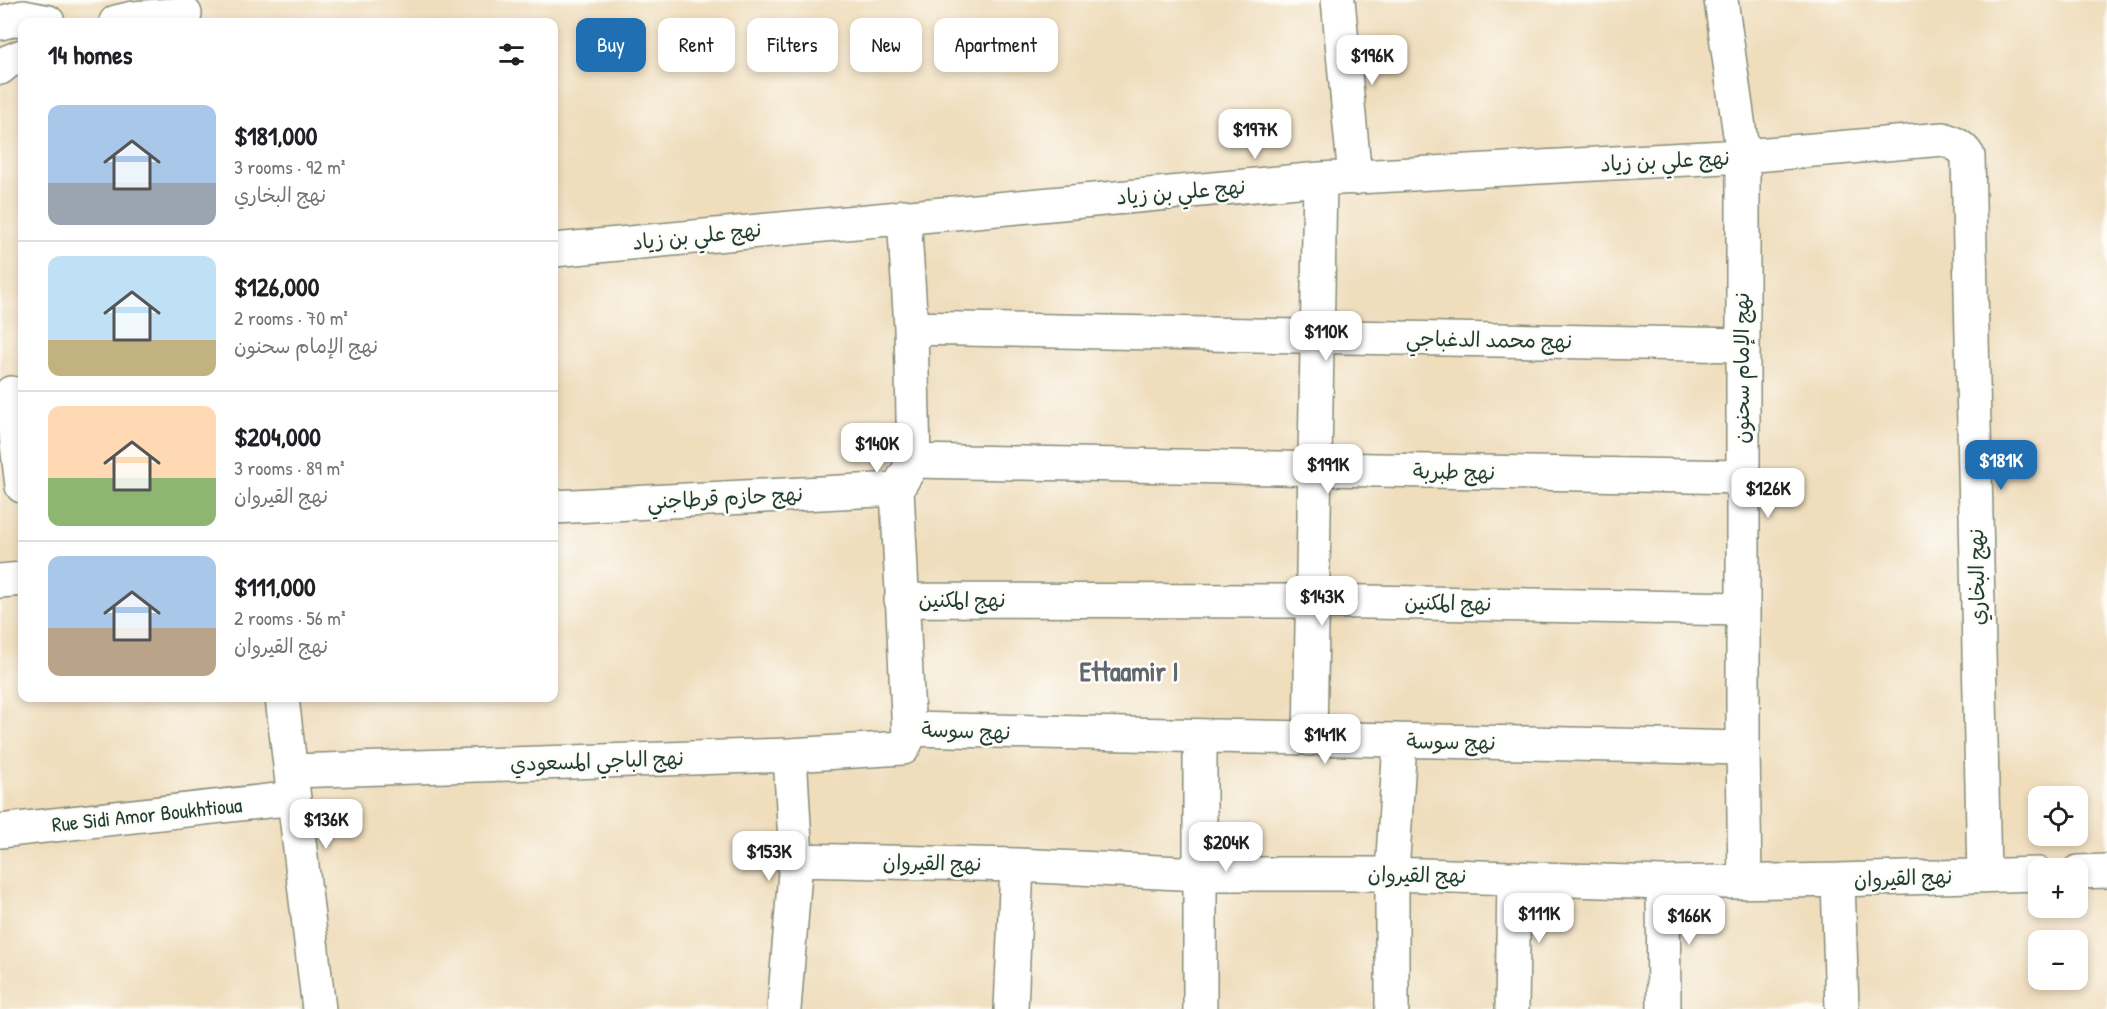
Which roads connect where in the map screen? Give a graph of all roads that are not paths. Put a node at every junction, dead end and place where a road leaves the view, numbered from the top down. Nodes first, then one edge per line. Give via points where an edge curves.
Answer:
1 (1338, 0) edge
2 (1721, 0) edge
3 (185, 12) edge
4 (18, 18) edge
5 (133, 18) edge
6 (0, 23) edge
7 (18, 58) edge
8 (0, 68) edge
9 (1952, 142) joint
10 (1743, 156) junction
11 (1355, 178) junction
12 (1320, 179) junction
13 (904, 216) junction
14 (558, 250) edge
15 (911, 328) junction
16 (1316, 336) junction
17 (1742, 345) junction
18 (11, 393) dead end
19 (18, 452) edge
20 (914, 461) junction
21 (1314, 469) junction
22 (1742, 477) junction
23 (897, 489) junction
24 (558, 507) edge
25 (18, 579) edge
26 (0, 581) edge
27 (901, 600) junction
28 (1312, 601) junction
29 (1743, 609) junction
30 (282, 702) edge
31 (1200, 737) junction
32 (906, 739) junction
33 (1310, 739) junction
34 (1400, 741) junction
35 (1743, 747) junction
36 (790, 755) junction
37 (292, 785) junction
38 (0, 831) edge
39 (796, 860) junction
40 (1017, 865) junction
41 (2107, 871) edge
42 (2088, 872) edge
43 (1200, 874) junction
44 (1392, 874) junction
45 (2028, 874) edge
46 (1984, 876) junction
47 (1514, 878) junction
48 (1838, 880) junction
49 (1745, 882) junction
50 (1663, 883) junction
51 (319, 1009) edge
52 (784, 1009) edge
53 (1011, 1009) edge
54 (1200, 1009) edge
55 (1392, 1009) edge
56 (1512, 1009) edge
57 (1664, 1009) edge
58 (1842, 1009) edge

1 - 11 street
2 - 10 street, نهج الإمام سحنون
3 - 5 street
4 - 6 street
7 - 8 street
9 - 10 street, نهج علي بن زياد via 1942,139
9 - 46 street, نهج البخاري via 1968,156
10 - 11 street, نهج علي بن زياد
10 - 17 street, نهج الإمام سحنون
11 - 12 street, نهج علي بن زياد
12 - 13 street, نهج علي بن زياد
12 - 16 street
13 - 14 street, نهج علي بن زياد
13 - 15 street
15 - 16 street, نهج محمد الدغباجي
15 - 20 street
16 - 17 street, نهج محمد الدغباجي
16 - 21 street
17 - 22 street, نهج الإمام سحنون
18 - 19 street
20 - 21 street, نهج طبربة
20 - 23 street
21 - 22 street, نهج طبربة
21 - 28 street
22 - 29 street, نهج الإمام سحنون
23 - 24 street, نهج حازم قرطاجني
23 - 27 street
25 - 26 street
27 - 28 street, نهج المكنين
27 - 32 street
28 - 29 street, نهج المكنين
28 - 33 street
29 - 35 street, نهج الإمام سحنون
30 - 37 street
31 - 32 street, نهج سوسة
31 - 33 street, نهج سوسة
31 - 43 street
32 - 36 street, نهج الباجي المسعودي
33 - 34 street, نهج سوسة
34 - 35 street, نهج سوسة
34 - 44 street
35 - 49 street, نهج الإمام سحنون
36 - 37 street, نهج الباجي المسعودي
36 - 39 street
37 - 38 street, Rue Sidi Amor Boukhtioua
37 - 51 street
39 - 40 street, نهج القيروان
39 - 52 street
40 - 43 street, نهج القيروان
40 - 53 street
41 - 42 street
43 - 44 street, نهج القيروان
43 - 54 street
44 - 47 street, نهج القيروان
44 - 55 street
45 - 46 street, نهج القيروان
46 - 48 street, نهج القيروان
47 - 50 street, نهج القيروان
47 - 56 street
48 - 49 street, نهج القيروان
48 - 58 street
49 - 50 street, نهج القيروان
50 - 57 street

